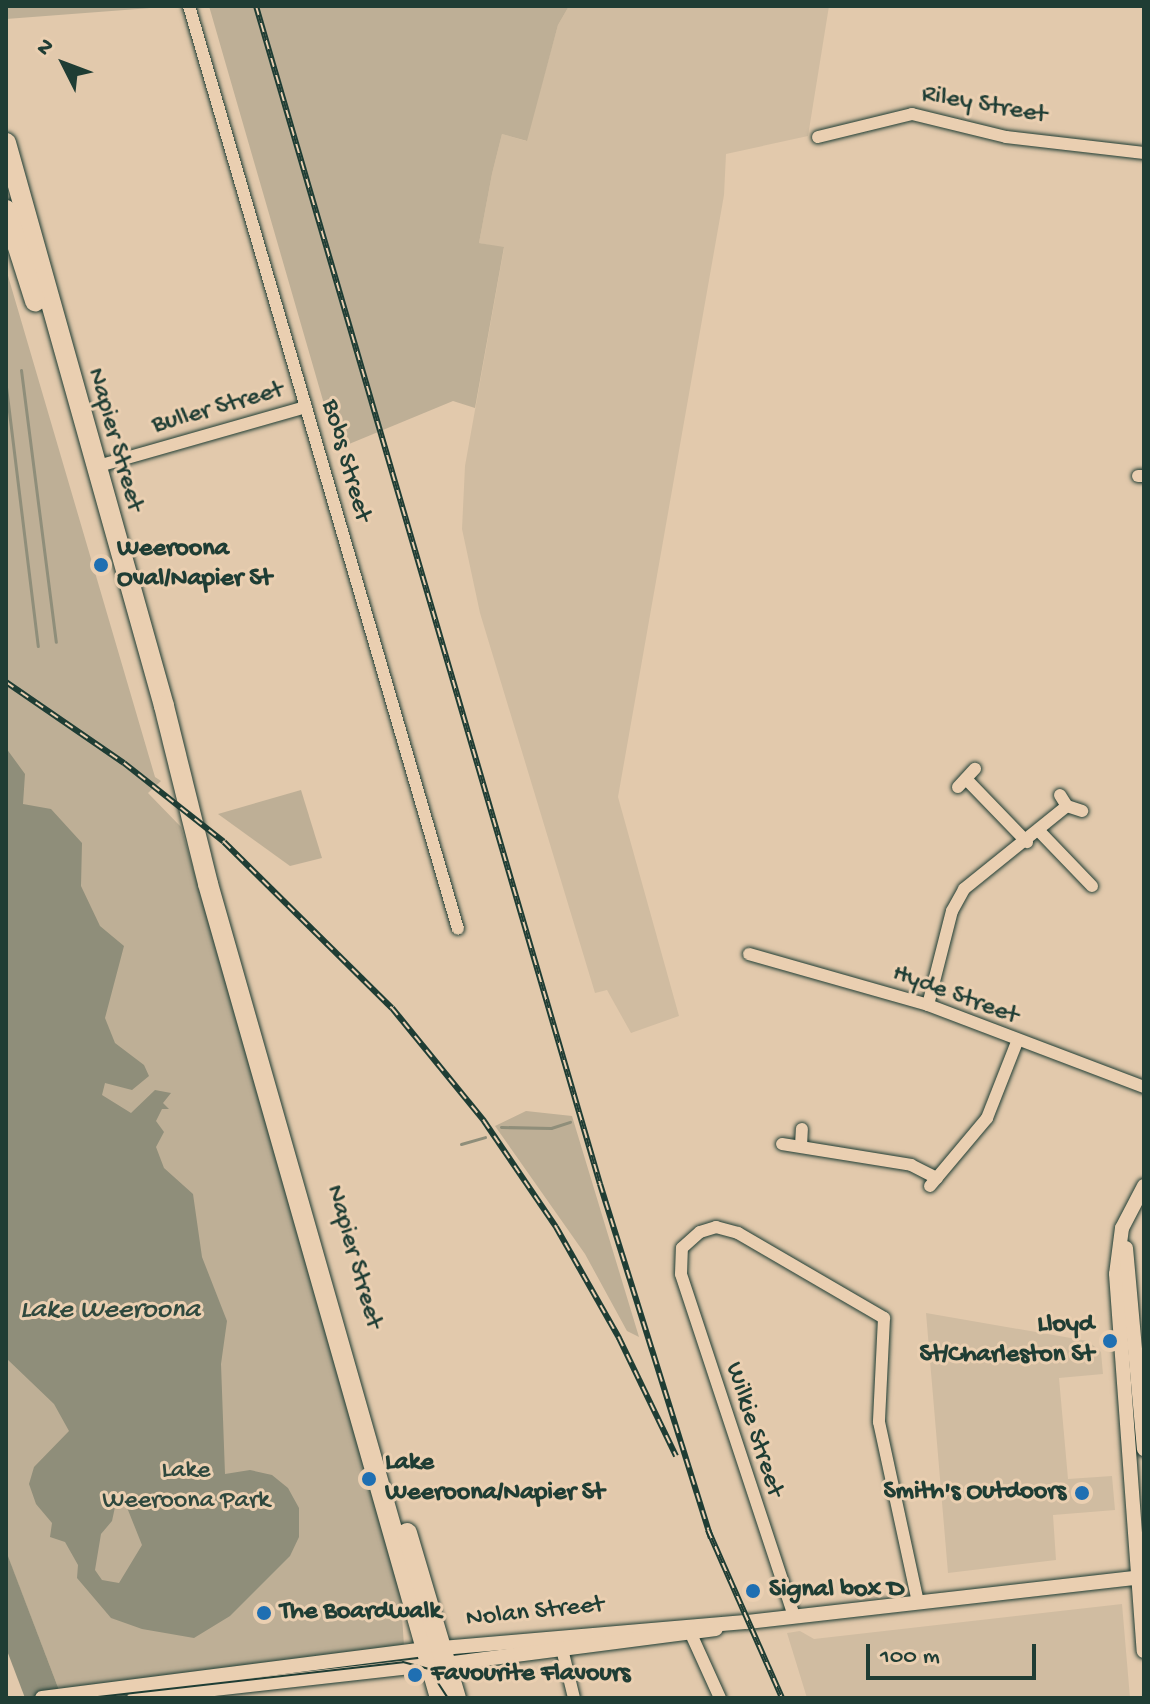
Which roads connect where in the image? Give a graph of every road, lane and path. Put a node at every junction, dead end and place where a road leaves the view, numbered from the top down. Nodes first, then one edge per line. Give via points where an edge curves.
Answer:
1 (189, 6) edge
2 (818, 137) dead end
3 (6, 143) edge
4 (1144, 153) edge
5 (6, 210) edge
6 (306, 407) junction
7 (90, 468) junction
8 (967, 779) dead end
9 (1082, 811) dead end
10 (1040, 832) junction
11 (1027, 842) junction
12 (1092, 886) dead end
13 (458, 929) dead end
14 (749, 954) dead end
15 (928, 1005) junction
16 (1017, 1042) junction
17 (1144, 1087) edge
18 (802, 1129) dead end
19 (782, 1144) dead end
20 (801, 1146) junction
21 (1141, 1192) edge
22 (1144, 1296) edge
23 (1123, 1298) junction
24 (1144, 1449) edge
25 (1141, 1577) edge
26 (918, 1602) junction
27 (794, 1616) junction
28 (690, 1629) junction
29 (561, 1643) junction
30 (1144, 1651) edge
31 (436, 1656) junction
32 (78, 1696) edge
33 (42, 1698) edge
34 (134, 1698) edge
35 (440, 1698) edge
36 (456, 1698) edge
37 (574, 1698) edge
38 (720, 1698) edge

1 - 6 street, Bobs Street
2 - 4 street, Riley Street via 912,114 1006,137 1105,144
3 - 7 highway, Napier Street
5 - 7 highway, Napier Street
6 - 7 street, Buller Street
6 - 13 street, Bobs Street
7 - 31 highway, Napier Street
8 - 11 street
9 - 10 street via 1064,800
10 - 11 street
10 - 12 street
11 - 15 street via 960,896
14 - 15 street, Hyde Street
15 - 16 street, Hyde Street
16 - 17 street, Hyde Street
16 - 20 street via 987,1118 934,1182 911,1165
18 - 20 street
19 - 20 street
21 - 23 street via 1126,1249
22 - 23 street
23 - 24 street
23 - 25 street
25 - 26 street, Nolan Street
25 - 30 street
26 - 27 street, Nolan Street
26 - 27 street, Wilkie Street via 879,1422 883,1316 731,1229 700,1232 679,1255 750,1496
27 - 28 street, Nolan Street
28 - 29 street, Nolan Street
28 - 38 street
29 - 31 street, Nolan Street
29 - 37 street
31 - 32 street, Nolan Street
31 - 34 street, Nolan Street
31 - 35 highway, Napier Street
31 - 36 highway, Napier Street
32 - 33 street, Nolan Street

